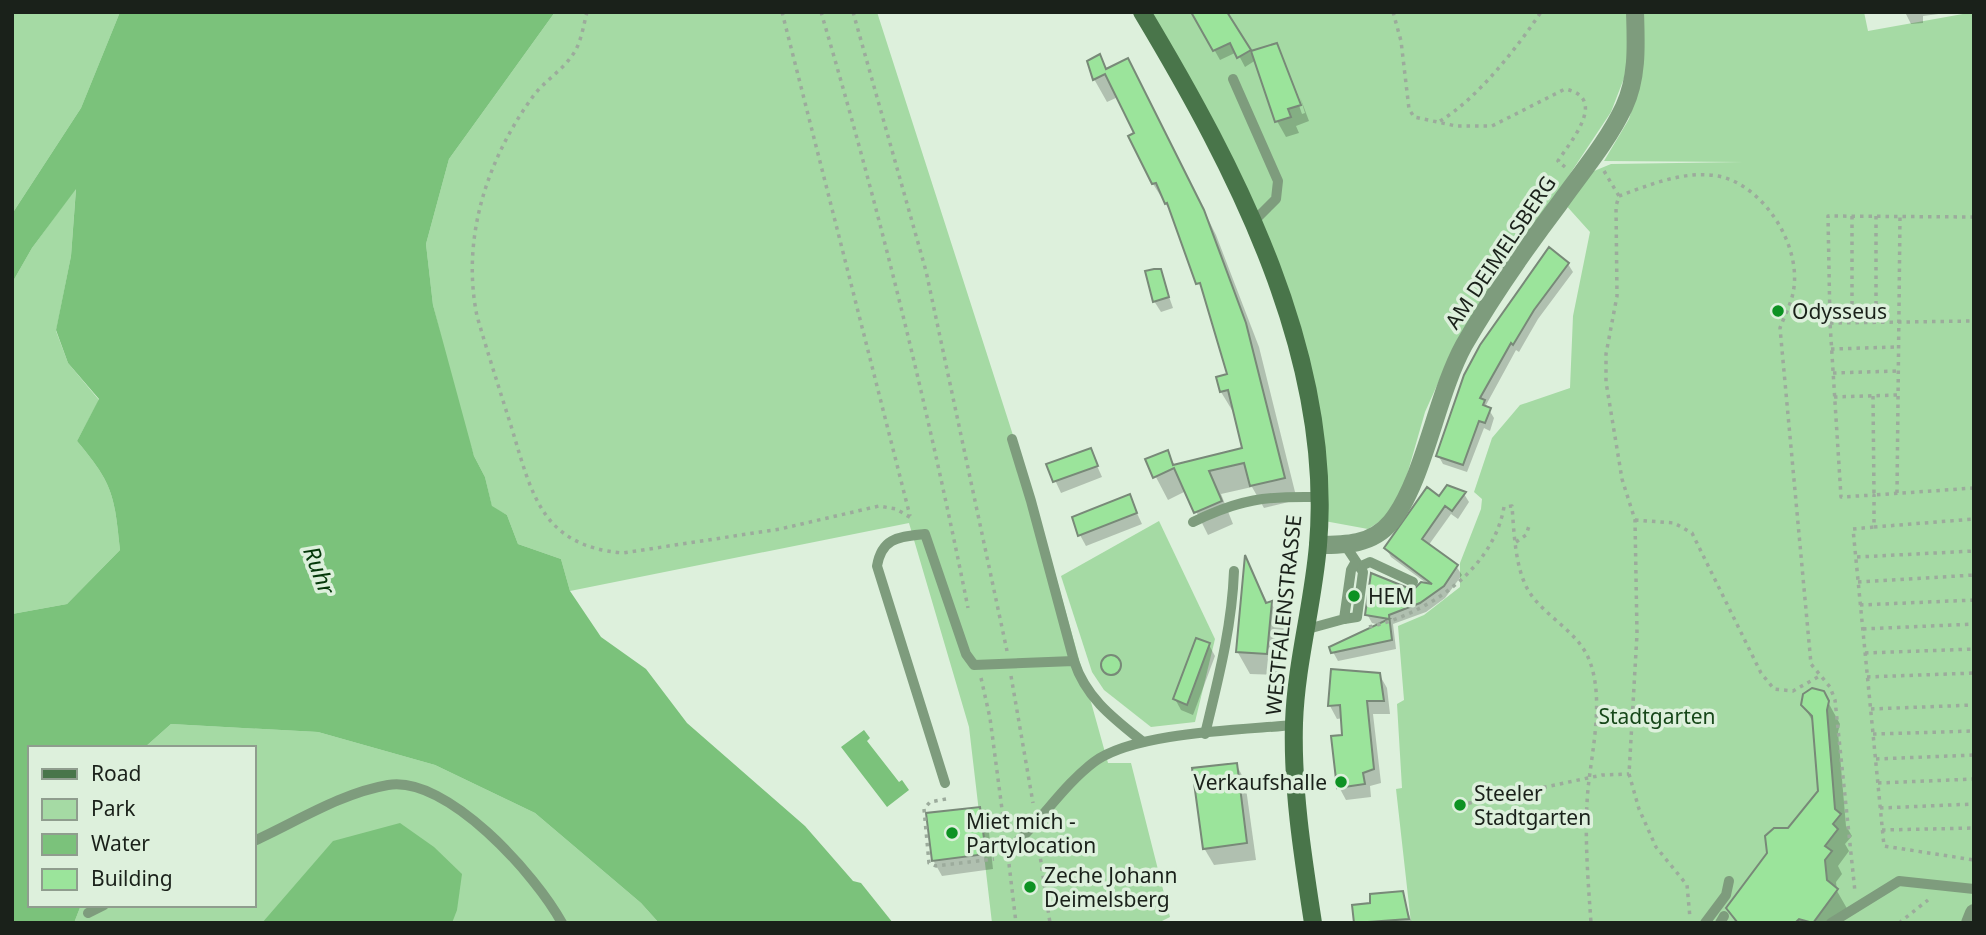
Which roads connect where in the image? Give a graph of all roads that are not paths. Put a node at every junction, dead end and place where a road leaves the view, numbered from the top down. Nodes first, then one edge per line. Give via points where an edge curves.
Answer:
1 (1142, 12) edge
2 (1634, 12) edge
3 (1233, 79) dead end
4 (1254, 221) junction
5 (1012, 439) dead end
6 (1317, 497) junction
7 (1193, 522) dead end
8 (1318, 545) junction
9 (1345, 545) junction
10 (1357, 565) junction
11 (1234, 571) dead end
12 (1413, 582) dead end
13 (1304, 630) junction
14 (1074, 661) junction
15 (1294, 725) junction
16 (1205, 734) junction
17 (1143, 742) junction
18 (945, 783) road end
19 (256, 840) edge
20 (1007, 851) road end
21 (1729, 881) dead end
22 (1974, 889) edge
23 (100, 907) edge
24 (88, 913) dead end
25 (1974, 913) edge
26 (562, 923) edge
27 (1313, 923) edge
28 (1705, 923) edge
29 (1831, 923) edge
30 (1970, 923) edge

1 - 4 main road, WESTFALENSTRASSE
2 - 9 street, AM DEIMELSBERG via 1636,50 1631,86 1616,122 1505,278 1463,347 1440,397 1405,500 1390,523 1367,541
3 - 4 lane via 1278,181 1276,199
4 - 6 main road, WESTFALENSTRASSE via 1284,300 1306,381 1317,457
5 - 14 lane
6 - 7 lane via 1268,496 1224,507
6 - 8 main road, WESTFALENSTRASSE
8 - 9 street, AM DEIMELSBERG
8 - 13 main road, WESTFALENSTRASSE
9 - 10 lane
10 - 12 lane via 1370,562
10 - 13 lane via 1363,572 1357,617
11 - 16 lane via 1223,661
13 - 15 main road, WESTFALENSTRASSE
14 - 17 lane via 1094,699
14 - 18 lane via 974,665 966,654 925,534 888,542 880,550 877,566
15 - 16 lane
15 - 27 main road, WESTFALENSTRASSE
16 - 17 lane
17 - 20 lane via 1092,763
19 - 26 lane via 363,791 391,784 426,789 462,812 513,859 551,902
21 - 28 lane via 1726,895
22 - 29 lane via 1899,881
23 - 24 lane
25 - 30 street

